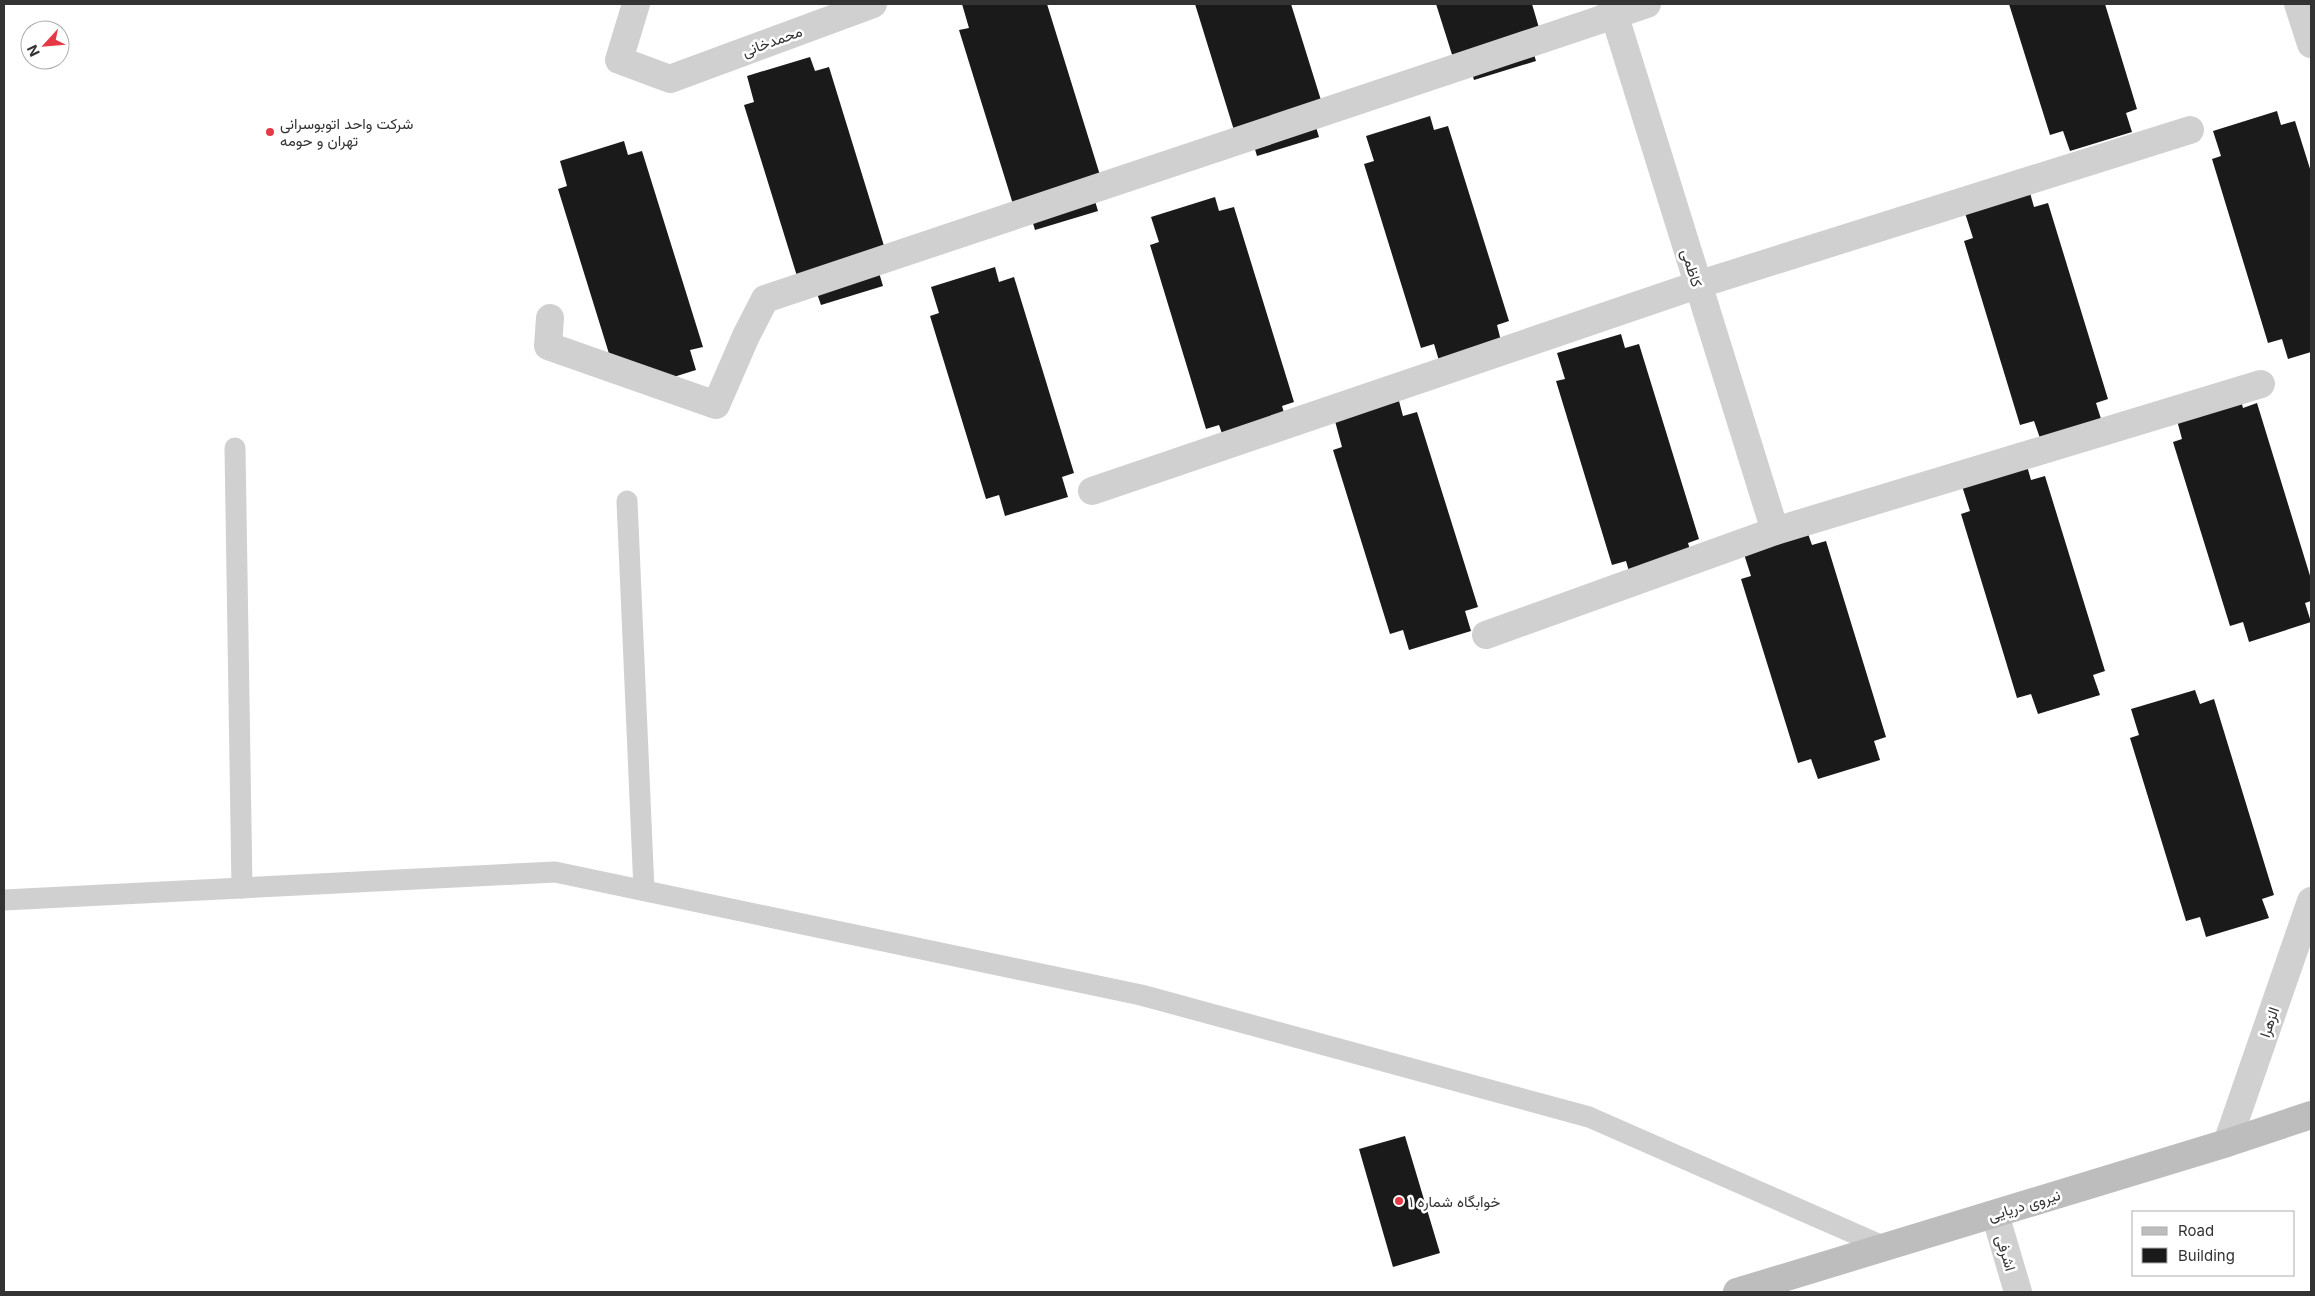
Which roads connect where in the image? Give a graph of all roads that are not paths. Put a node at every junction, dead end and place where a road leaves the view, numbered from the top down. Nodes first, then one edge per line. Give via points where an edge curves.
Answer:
1 (636, 4) edge
2 (873, 4) edge
3 (1647, 4) edge
4 (2298, 4) edge
5 (1612, 9) edge
6 (2311, 44) edge
7 (2190, 130) dead end
8 (1697, 285) junction
9 (550, 318) dead end
10 (2261, 384) dead end
11 (235, 448) dead end
12 (1092, 491) dead end
13 (627, 501) dead end
14 (1775, 531) junction
15 (1486, 635) dead end
16 (242, 888) junction
17 (644, 890) junction
18 (4, 900) edge
19 (2311, 901) edge
20 (2311, 1115) edge
21 (2227, 1143) junction
22 (1994, 1214) junction
23 (1885, 1247) junction
24 (1737, 1292) edge
25 (2018, 1292) edge

1 - 2 street, محمدخانی via 619,60 670,79
3 - 5 street
4 - 6 street
5 - 8 street, کاظمی
5 - 9 street via 766,299 716,405 548,346
7 - 8 street
8 - 12 street
8 - 14 street, کاظمی
10 - 14 street
11 - 16 lane
13 - 17 lane
14 - 15 street
16 - 17 lane via 555,872
16 - 18 lane
17 - 23 lane via 1141,995 1589,1117
19 - 21 street, الزهرا
20 - 21 main road, نیروی دریایی
21 - 22 main road, نیروی دریایی
22 - 23 main road, نیروی دریایی
22 - 25 street, اشرفی
23 - 24 main road, نیروی دریایی

